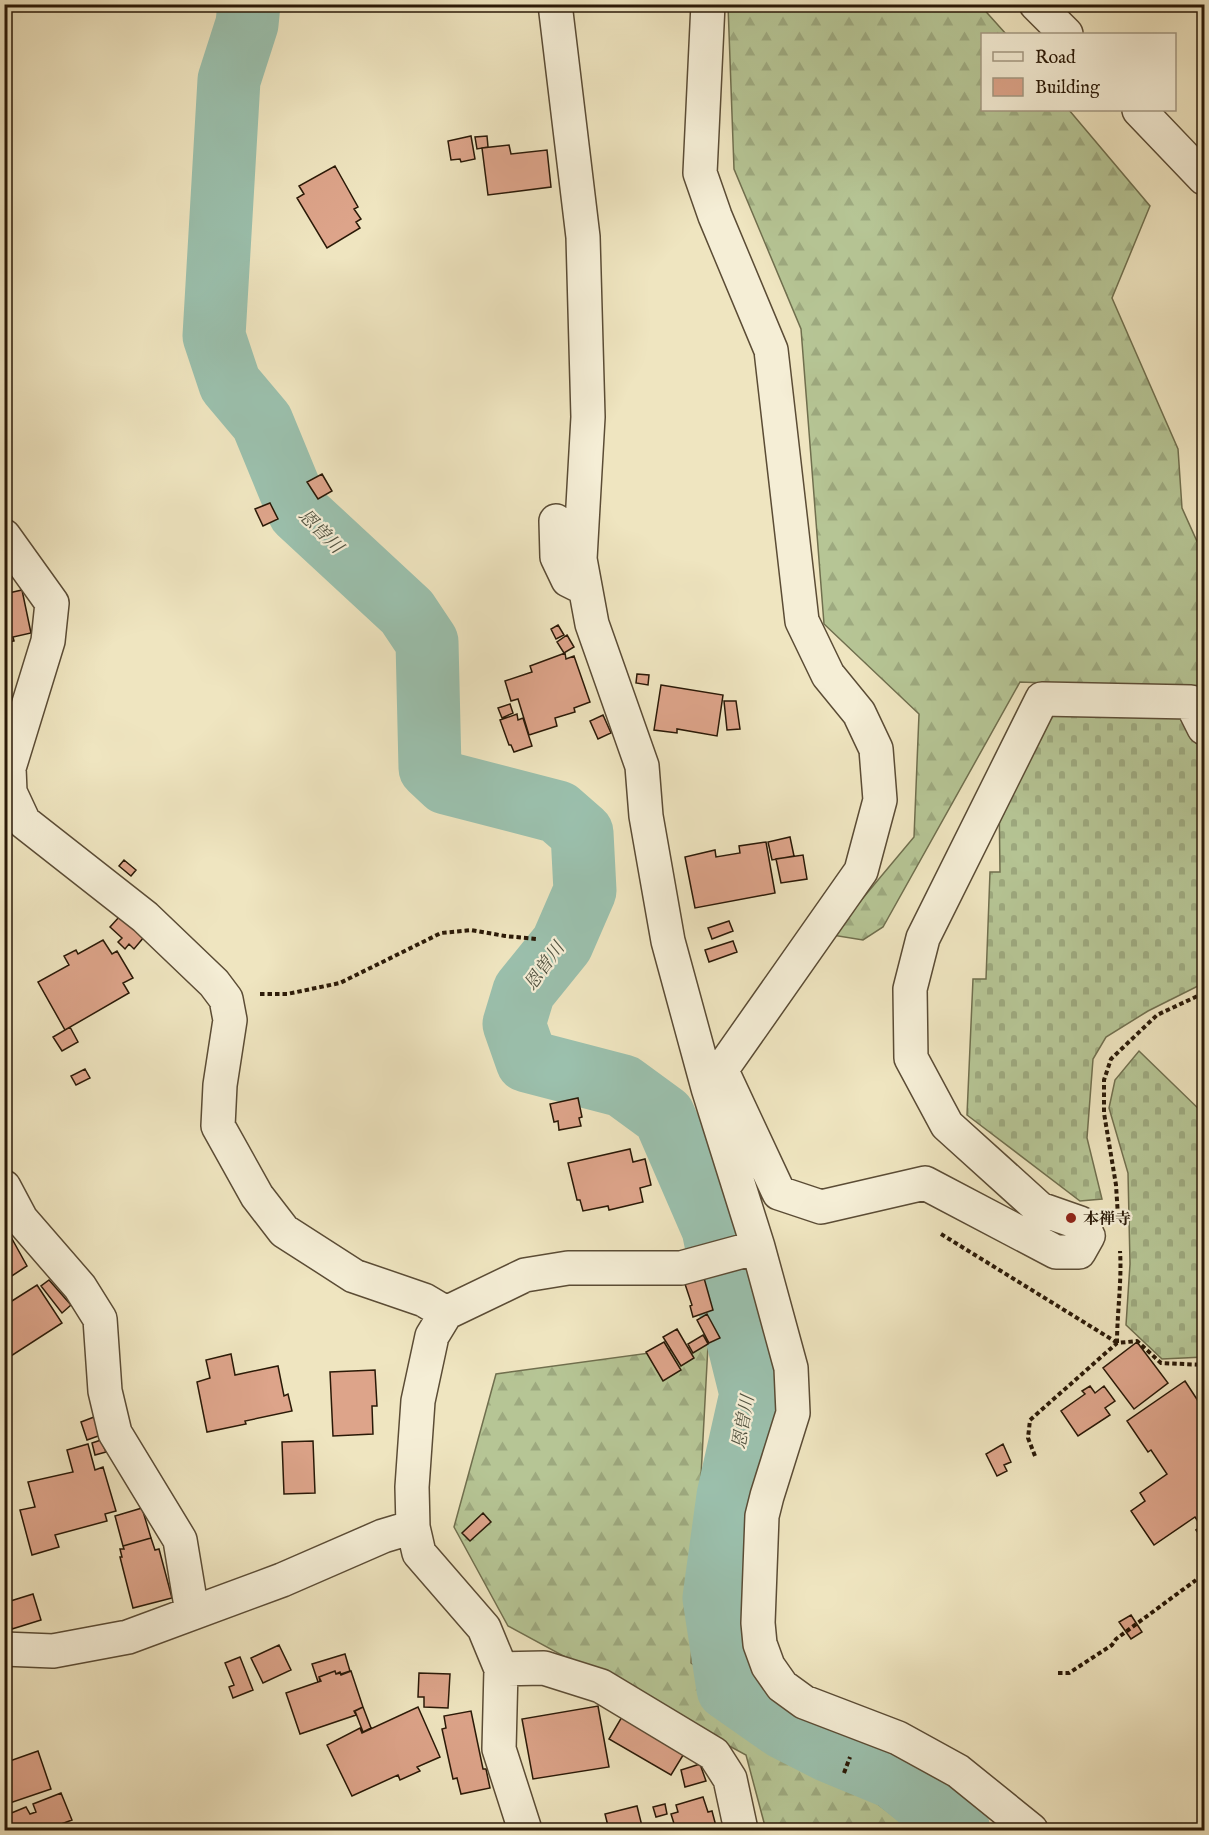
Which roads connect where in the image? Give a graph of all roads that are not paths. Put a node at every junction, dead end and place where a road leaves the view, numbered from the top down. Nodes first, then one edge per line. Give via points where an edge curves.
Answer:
1 (555, 4) edge
2 (708, 4) edge
3 (1036, 4) edge
4 (1065, 33) edge
5 (1140, 111) edge
6 (1204, 178) edge
7 (555, 521) dead end
8 (4, 536) edge
9 (585, 588) junction
10 (1204, 728) edge
11 (715, 1079) junction
12 (4, 1187) edge
13 (749, 1250) junction
14 (446, 1313) junction
15 (413, 1527) junction
16 (192, 1612) junction
17 (4, 1648) edge
18 (501, 1669) junction
19 (525, 1830) edge
20 (741, 1830) edge
21 (1031, 1830) edge

1 - 9 street via 583,237 588,417 580,559
2 - 11 street via 700,173 771,350 802,621 828,675 859,713 876,749 880,800 861,871
3 - 4 street
5 - 6 street
7 - 9 street via 557,557 568,580
8 - 14 street via 52,603 48,641 9,768 10,792 24,822 145,917 226,999 231,1020 220,1085 218,1126 257,1196 284,1231 354,1275 424,1300
9 - 11 street via 592,624 642,766 646,816 669,941
10 - 11 street via 1191,702 1042,699 923,938 910,989 911,1058 947,1125 1041,1209 1080,1223 1088,1236 1078,1252 1056,1252 925,1183 820,1207 779,1193
11 - 13 street
12 - 16 street via 21,1219 80,1287 100,1318 105,1391 115,1433 180,1540
13 - 14 street via 681,1268 568,1268 525,1275
13 - 21 street via 791,1368 793,1413 762,1516 758,1623 768,1666 782,1686 804,1702 898,1738 958,1771
14 - 15 street via 432,1336 418,1401
15 - 16 street
15 - 18 street via 419,1553 484,1628
16 - 17 street via 128,1637 53,1651
18 - 19 street via 499,1749
18 - 20 street via 544,1668 601,1686 714,1754 730,1779

